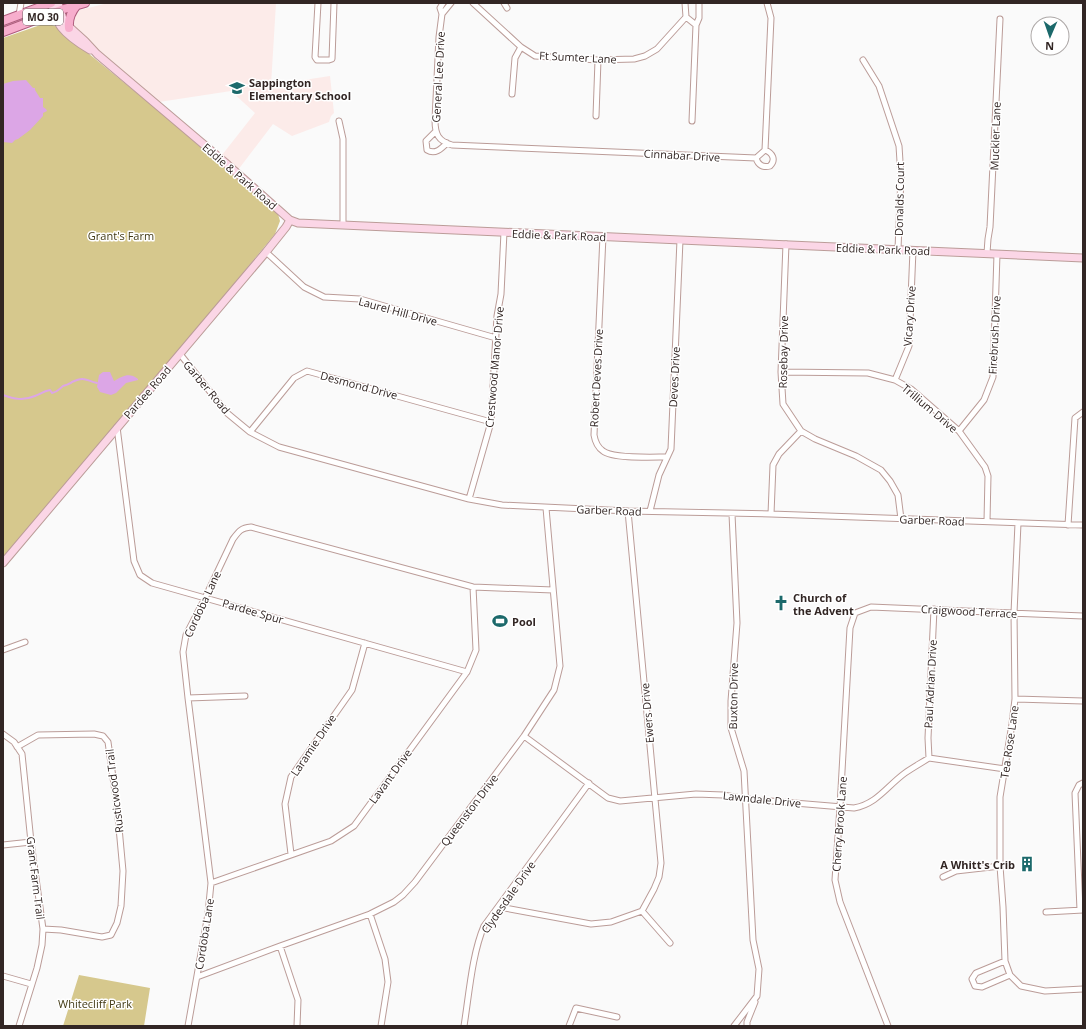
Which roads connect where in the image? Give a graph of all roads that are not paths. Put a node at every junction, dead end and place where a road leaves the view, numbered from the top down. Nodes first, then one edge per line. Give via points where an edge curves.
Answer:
1 (20, 3) edge
2 (51, 3) edge
3 (318, 3) edge
4 (334, 3) edge
5 (443, 3) edge
6 (451, 3) edge
7 (473, 3) edge
8 (685, 3) edge
9 (699, 3) edge
10 (767, 3) edge
11 (81, 4) edge
12 (57, 9) edge
13 (442, 14) junction
14 (19, 15) junction
15 (686, 17) junction
16 (1000, 19) dead end
17 (3, 21) edge
18 (696, 25) junction
19 (69, 28) junction
20 (3, 32) edge
21 (521, 48) junction
22 (97, 54) junction
23 (598, 60) junction
24 (863, 60) dead end
25 (512, 94) dead end
26 (596, 116) dead end
27 (339, 121) dead end
28 (692, 121) dead end
29 (435, 132) junction
30 (447, 144) junction
31 (765, 150) junction
32 (756, 158) junction
33 (290, 220) junction
34 (343, 225) junction
35 (504, 232) junction
36 (603, 236) junction
37 (680, 240) junction
38 (786, 244) junction
39 (898, 249) junction
40 (914, 250) junction
41 (266, 252) junction
42 (987, 254) junction
43 (997, 254) junction
44 (1083, 258) edge
45 (496, 338) junction
46 (180, 354) junction
47 (781, 372) junction
48 (895, 380) junction
49 (1083, 412) edge
50 (492, 422) junction
51 (117, 427) junction
52 (959, 431) junction
53 (250, 432) junction
54 (801, 432) junction
55 (667, 457) junction
56 (469, 499) junction
57 (546, 508) junction
58 (650, 511) junction
59 (628, 512) junction
60 (732, 514) junction
61 (771, 514) junction
62 (901, 519) junction
63 (987, 521) junction
64 (1018, 523) junction
65 (1068, 525) junction
66 (1083, 525) edge
67 (3, 563) edge
68 (473, 587) junction
69 (553, 590) junction
70 (205, 598) junction
71 (934, 609) junction
72 (856, 613) joint
73 (1014, 613) junction
74 (1083, 616) edge
75 (25, 642) dead end
76 (365, 643) junction
77 (3, 650) edge
78 (467, 672) junction
79 (244, 696) dead end
80 (188, 698) junction
81 (1015, 699) junction
82 (1083, 701) edge
83 (3, 734) edge
84 (524, 736) junction
85 (17, 746) junction
86 (929, 758) junction
87 (1005, 769) junction
88 (589, 783) junction
89 (1083, 783) edge
90 (654, 798) junction
91 (747, 799) junction
92 (840, 807) junction
93 (31, 842) junction
94 (3, 845) edge
95 (291, 854) junction
96 (1000, 866) junction
97 (943, 878) dead end
98 (211, 883) junction
99 (499, 907) junction
100 (1081, 910) edge
101 (642, 911) junction
102 (1046, 912) dead end
103 (370, 914) junction
104 (43, 929) junction
105 (670, 943) dead end
106 (280, 946) junction
107 (1005, 961) junction
108 (1010, 975) junction
109 (3, 976) edge
110 (197, 977) junction
111 (31, 984) junction
112 (1083, 989) edge
113 (757, 996) junction
114 (617, 1017) dead end
115 (19, 1026) edge
116 (188, 1026) edge
117 (297, 1026) edge
118 (381, 1026) edge
119 (464, 1026) edge
120 (569, 1026) edge
121 (734, 1026) edge
122 (747, 1026) edge
123 (888, 1026) edge

1 - 14 street
2 - 12 street, Eddie & Park Road
2 - 14 main road, MO 30
3 - 4 street via 315,57 320,61 332,59
5 - 13 street, General Lee Drive via 440,8
6 - 13 street, General Lee Drive
7 - 21 street, Ft Sumter Lane
8 - 15 street
9 - 18 street via 699,18
10 - 31 street via 771,18
11 - 12 main road, MO 30
11 - 19 main road via 73,10
12 - 19 street, Eddie & Park Road
12 - 20 main road, MO 30
12 - 22 street, Eddie & Park Road via 61,27
13 - 29 street, General Lee Drive via 438,37
14 - 17 main road, MO 30
15 - 18 street
15 - 23 street, Ft Sumter Lane via 657,49 645,56 634,59
16 - 42 street, Muckler Lane
18 - 28 street
19 - 22 street, Eddie & Park Road
21 - 23 street, Ft Sumter Lane via 535,56
21 - 25 street via 515,58
22 - 33 street, Eddie & Park Road
23 - 26 street
24 - 39 street, Donalds Court via 879,86 899,146 901,177
27 - 34 street via 343,139
29 - 30 street, General Lee Drive
29 - 30 street, Cinnabar Drive via 426,141 427,150 435,152
30 - 32 street, Cinnabar Drive
31 - 32 street
31 - 32 street via 771,152 774,157 770,166 763,167
33 - 34 street, Eddie & Park Road via 298,223
33 - 41 street, Pardee Road
34 - 35 street, Eddie & Park Road
35 - 36 street, Eddie & Park Road
35 - 45 street, Crestwood Manor Drive
36 - 37 street, Eddie & Park Road
36 - 55 street, Robert Deves Drive via 594,435 596,444 612,455
37 - 38 street, Eddie & Park Road
37 - 55 street, Deves Drive via 671,449
38 - 39 street, Eddie & Park Road
38 - 47 street, Rosebay Drive
39 - 40 street, Eddie & Park Road
40 - 42 street, Eddie & Park Road
40 - 48 street, Vicary Drive via 909,346
41 - 45 street, Laurel Hill Drive via 304,287 324,297 360,299
41 - 46 street, Pardee Road
42 - 43 street, Eddie & Park Road
43 - 44 street, Eddie & Park Road
43 - 52 street, Firebrush Drive via 993,377 984,400
45 - 50 street, Crestwood Manor Drive
46 - 51 street, Pardee Road
46 - 53 street, Garber Road via 227,412
47 - 48 street, Trillium Drive via 868,373
47 - 54 street, Rosebay Drive via 783,404
48 - 52 street, Trillium Drive via 911,389
49 - 65 street via 1075,418
50 - 53 street, Desmond Drive via 307,371 294,378
50 - 56 street, Crestwood Manor Drive
51 - 67 street, Pardee Road
51 - 70 street, Pardee Spur via 134,560 140,575 152,583
52 - 63 street, Trillium Drive via 985,466 988,476
53 - 56 street, Garber Road via 279,447
54 - 61 street via 779,454 773,465
54 - 62 street, Rosebay Drive via 881,470 898,495
55 - 58 street, Deves Drive via 659,475
56 - 57 street, Garber Road via 502,505
57 - 59 street, Garber Road
57 - 69 street, Queenston Drive
58 - 59 street, Garber Road
58 - 60 street, Garber Road
59 - 90 street, Ewers Drive
60 - 61 street, Garber Road
60 - 91 street, Buxton Drive via 737,623 731,728 744,771
61 - 62 street, Garber Road
62 - 63 street, Garber Road
63 - 64 street, Garber Road
64 - 65 street, Garber Road
64 - 73 street, Tea Rose Lane
65 - 66 street, Garber Road
68 - 69 street, Cordoba Lane
68 - 70 street, Cordoba Lane via 252,526 242,528 233,539
68 - 78 street, Lavant Drive via 476,650
69 - 84 street, Queenston Drive via 560,666 554,690
70 - 76 street, Pardee Spur
70 - 80 street, Cordoba Lane via 186,635 183,652
71 - 72 street, Craigwood Terrace via 871,607
71 - 73 street, Craigwood Terrace
71 - 86 street, Paul Adrian Drive
72 - 92 street, Cherry Brook Lane via 850,628
73 - 74 street, Craigwood Terrace
73 - 81 street, Tea Rose Lane
75 - 77 street
76 - 78 street, Pardee Spur
76 - 95 street, Laramie Drive via 352,690 291,777 285,804
78 - 95 street, Lavant Drive via 354,826 331,840
79 - 80 street
80 - 98 street, Cordoba Lane
81 - 82 street
81 - 87 street, Tea Rose Lane
83 - 85 street
84 - 88 street, Lawndale Drive
84 - 103 street, Queenston Drive via 415,882 394,902
85 - 93 street, Grant Farm Trail via 22,754
85 - 104 street, Rusticwood Trail via 38,734 94,734 103,736 108,742 123,871 117,924 111,935 102,937
86 - 87 street
86 - 92 street, Lawndale Drive via 904,773 871,803 854,808
87 - 96 street, Tea Rose Lane via 1000,797
88 - 90 street, Lawndale Drive via 614,800
88 - 99 street, Clydesdale Drive
89 - 100 street via 1079,784 1075,794
90 - 91 street, Lawndale Drive via 696,794
90 - 101 street, Ewers Drive via 661,863 659,877
91 - 92 street, Lawndale Drive
91 - 113 street, Buxton Drive via 753,940 759,969
92 - 123 street, Cherry Brook Lane via 835,880 840,902
93 - 94 street
93 - 104 street, Grant Farm Trail
95 - 98 street, Lavant Drive
96 - 97 street via 956,871
96 - 107 street, Tea Rose Lane
98 - 110 street, Cordoba Lane
99 - 101 street via 591,924 611,922
99 - 119 street, Clydesdale Drive via 484,926 480,937
100 - 102 street
101 - 105 street
103 - 106 street, Queenston Drive
103 - 118 street via 385,960 388,982
104 - 111 street, Grant Farm Trail via 42,945
106 - 110 street, Queenston Drive
106 - 117 street via 298,1000
107 - 108 street, Tea Rose Lane
107 - 108 street via 976,972 972,980 975,986 982,987
108 - 112 street via 1021,986 1046,991
109 - 111 street
110 - 116 street, Cordoba Lane
111 - 115 street, Grant Farm Trail
113 - 121 street
113 - 122 street, Buxton Drive
114 - 120 street via 576,1008

